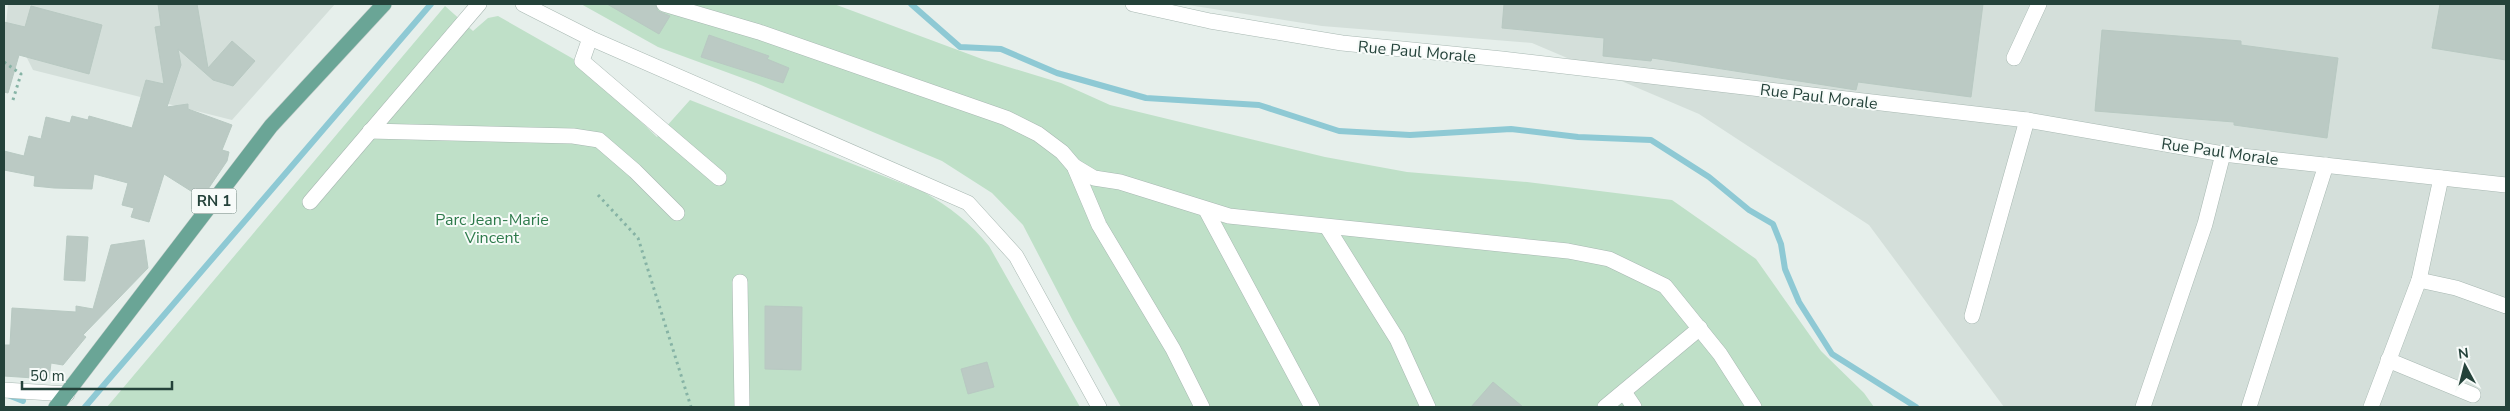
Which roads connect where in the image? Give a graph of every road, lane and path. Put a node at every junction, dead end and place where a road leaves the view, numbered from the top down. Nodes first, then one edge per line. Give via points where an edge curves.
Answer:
1 (384, 4) edge
2 (479, 4) edge
3 (523, 4) edge
4 (664, 4) edge
5 (1133, 4) edge
6 (2039, 4) edge
7 (590, 38) junction
8 (2014, 58) dead end
9 (4, 62) edge
10 (12, 103) dead end
11 (2027, 120) junction
12 (370, 130) junction
13 (2223, 154) junction
14 (2326, 165) junction
15 (1074, 166) junction
16 (719, 178) dead end
17 (2441, 178) junction
18 (2506, 185) edge
19 (598, 195) dead end
20 (310, 202) dead end
21 (1206, 210) junction
22 (678, 213) dead end
23 (1327, 227) junction
24 (2419, 280) junction
25 (740, 282) dead end
26 (2506, 306) edge
27 (1972, 316) dead end
28 (1700, 328) junction
29 (2388, 360) junction
30 (4, 390) edge
31 (1624, 392) junction
32 (67, 394) junction
33 (2473, 395) dead end
34 (56, 407) edge
35 (691, 407) edge
36 (742, 407) edge
37 (1099, 407) edge
38 (1202, 407) edge
39 (1312, 407) edge
40 (1428, 407) edge
41 (1605, 407) edge
42 (1634, 407) edge
43 (1754, 407) edge
44 (2143, 407) edge
45 (2249, 407) edge
46 (2371, 407) edge

1 - 32 main road, RN 1 via 271,126
2 - 12 street
3 - 7 street
4 - 15 street via 759,32 1006,118 1038,134
5 - 11 street, Rue Paul Morale via 1210,21 1342,43
6 - 8 street
7 - 16 street via 582,61
7 - 37 street via 968,203 1016,256
9 - 10 path via 21,74
11 - 13 street, Rue Paul Morale
11 - 27 street
12 - 20 street
12 - 22 street via 573,136 598,140
13 - 14 street, Rue Paul Morale
13 - 44 street via 2205,224
14 - 17 street, Rue Paul Morale
14 - 45 street
15 - 21 street via 1094,178 1120,182
15 - 38 street via 1099,226 1173,349
17 - 18 street, Rue Paul Morale
17 - 24 street
19 - 35 path via 638,238
21 - 23 street via 1229,216
21 - 39 street
23 - 28 street via 1568,251 1609,259 1665,286
23 - 40 street via 1397,339
24 - 26 street via 2456,288
24 - 29 street
25 - 36 street
28 - 31 street
28 - 43 street
29 - 33 street
29 - 46 street
30 - 32 street
31 - 41 street
31 - 42 street
32 - 34 main road, RN 1

